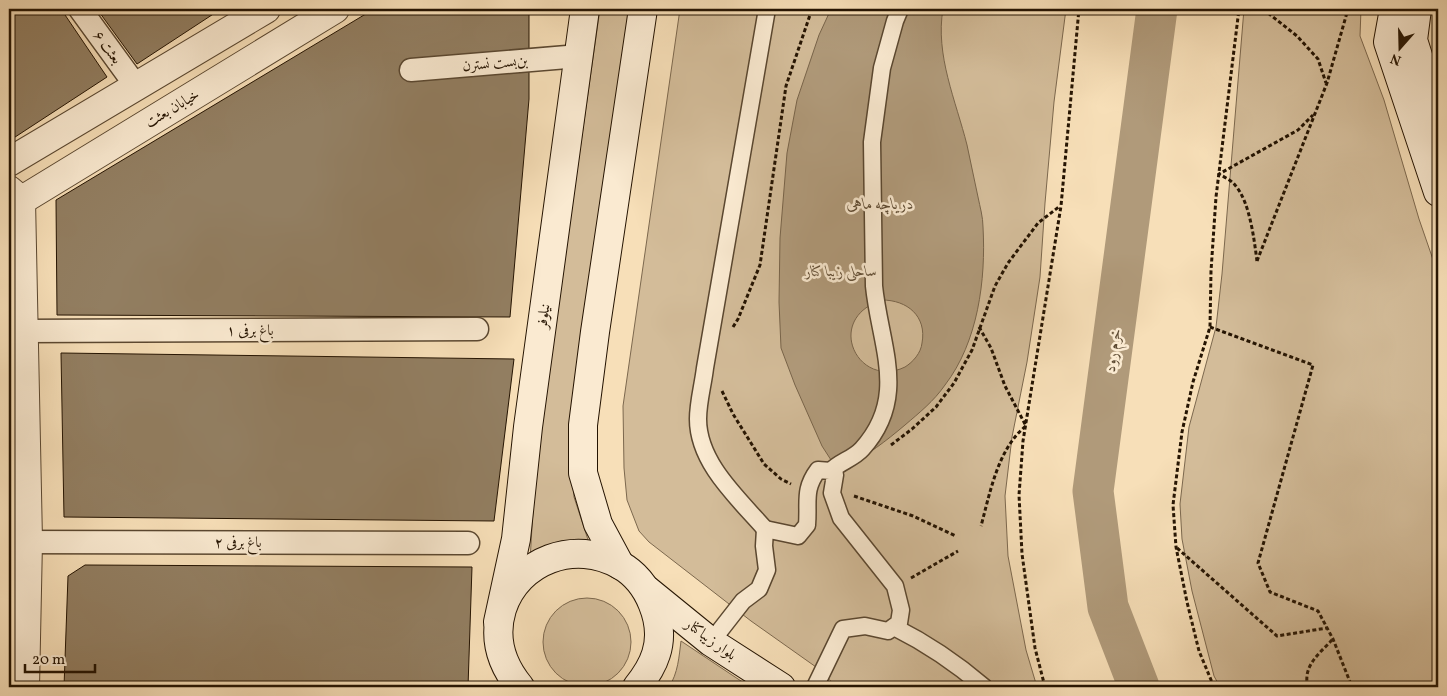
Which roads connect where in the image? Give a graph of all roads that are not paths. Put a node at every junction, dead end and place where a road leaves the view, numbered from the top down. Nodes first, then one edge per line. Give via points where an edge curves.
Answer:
1 (80, 9) edge
2 (266, 9) edge
3 (335, 9) edge
4 (585, 9) edge
5 (643, 9) edge
6 (767, 9) edge
7 (900, 9) edge
8 (1394, 9) edge
9 (1417, 9) edge
10 (579, 56) junction
11 (412, 70) dead end
12 (136, 86) junction
13 (1438, 119) edge
14 (9, 162) edge
15 (1438, 192) edge
16 (13, 199) edge
17 (477, 329) dead end
18 (23, 331) junction
19 (832, 469) junction
20 (765, 530) junction
21 (19, 542) edge
22 (468, 543) dead end
23 (620, 565) junction
24 (643, 586) junction
25 (498, 622) junction
26 (894, 627) junction
27 (711, 642) junction
28 (500, 653) junction
29 (25, 687) edge
30 (496, 687) edge
31 (520, 687) edge
32 (637, 687) edge
33 (781, 687) edge
34 (815, 687) edge
35 (984, 687) edge

1 - 12 street, بعثت ۶
2 - 12 main road
3 - 16 main road, خیابان بعثت
4 - 10 main road, نیلوفر
5 - 23 main road via 583,425 583,473 598,524
6 - 20 street via 698,418 700,436 709,460
7 - 19 street via 882,68 872,142 872,255 876,306 889,369 888,392 884,416 870,440 860,452
8 - 15 main road via 1388,42
9 - 13 main road via 1413,40
10 - 11 street, بن‌بست نسترن
10 - 25 main road, نیلوفر via 516,539
12 - 14 main road
16 - 18 main road
17 - 18 street, باغ برفی ۱
18 - 21 main road
19 - 20 street via 818,470 813,478 807,492 807,525 798,536
19 - 26 street via 835,476 832,493 841,518 895,586 901,610 899,623
20 - 27 street via 767,570 759,589 743,601
21 - 22 street, باغ برفی ۲
21 - 29 main road
23 - 24 main road
23 - 25 main road via 596,555 569,554 544,561 522,575 507,596
24 - 27 main road, بلوار زیباکنار
24 - 32 main road via 654,607 659,630 656,654 647,676
25 - 28 main road
26 - 34 street via 888,631 865,626 843,629
26 - 35 street via 914,637
27 - 33 main road, بلوار زیباکنار
28 - 30 main road
28 - 31 main road via 509,674

